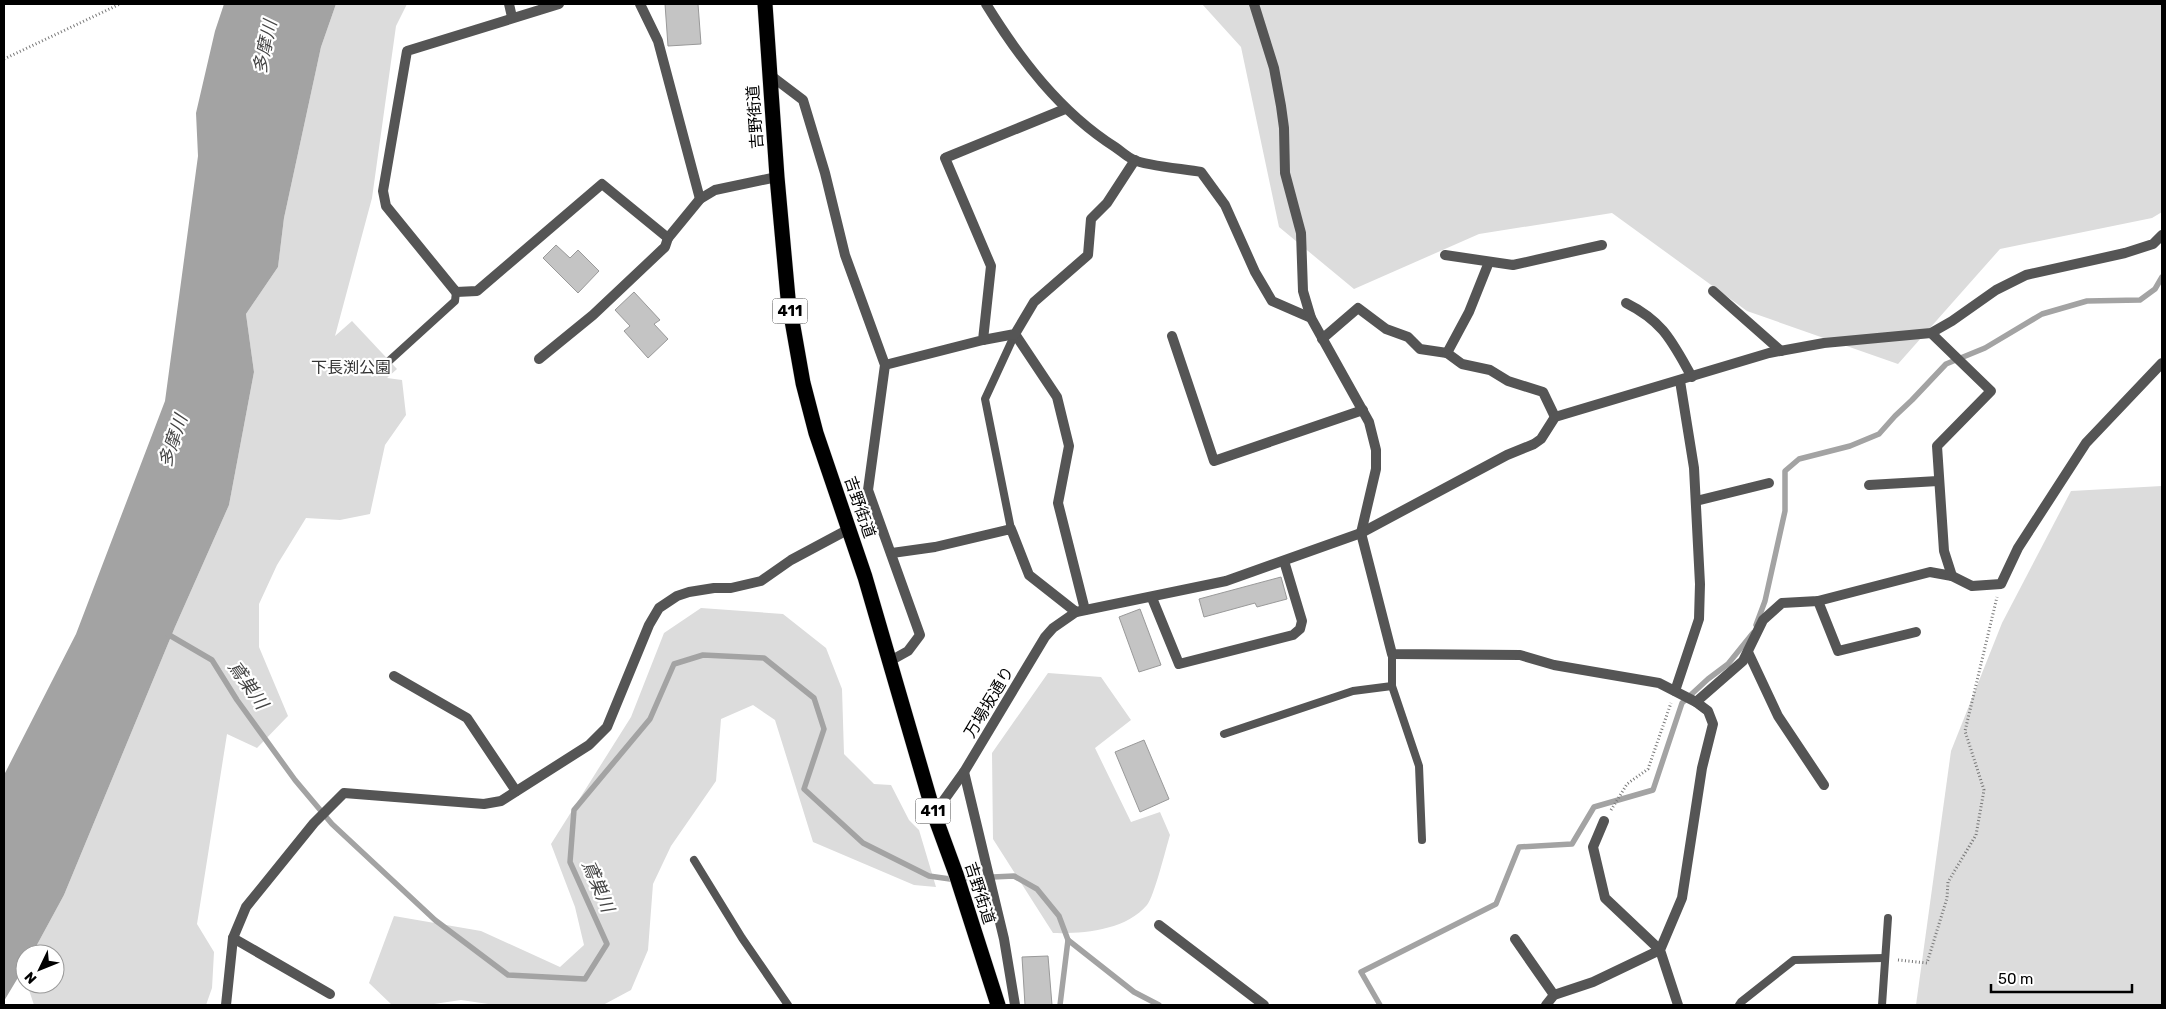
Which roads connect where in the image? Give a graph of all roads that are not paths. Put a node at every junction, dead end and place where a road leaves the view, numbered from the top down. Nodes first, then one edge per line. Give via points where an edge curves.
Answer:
1 (509, 4) edge
2 (560, 4) edge
3 (640, 4) edge
4 (765, 4) edge
5 (986, 4) edge
6 (1254, 4) edge
7 (512, 17) junction
8 (770, 75) junction
9 (1065, 109) junction
10 (1135, 160) junction
11 (777, 177) junction
12 (700, 199) junction
13 (2162, 235) edge
14 (668, 238) junction
15 (1602, 245) dead end
16 (1445, 256) dead end
17 (1489, 262) junction
18 (1713, 291) dead end
19 (456, 292) junction
20 (1626, 303) dead end
21 (1310, 318) junction
22 (1931, 333) junction
23 (1015, 334) junction
24 (1172, 336) dead end
25 (1322, 339) junction
26 (983, 340) junction
27 (1781, 351) junction
28 (1447, 353) junction
29 (539, 359) dead end
30 (389, 361) dead end
31 (2162, 363) edge
32 (885, 365) junction
33 (1692, 377) junction
34 (1680, 381) junction
35 (1363, 410) junction
36 (1555, 417) junction
37 (1938, 480) junction
38 (1769, 483) dead end
39 (1869, 485) dead end
40 (1696, 501) junction
41 (849, 529) junction
42 (1011, 529) junction
43 (1361, 533) junction
44 (892, 553) junction
45 (1284, 561) junction
46 (1952, 576) junction
47 (1152, 598) junction
48 (1818, 601) junction
49 (1080, 612) junction
50 (1916, 632) dead end
51 (1748, 652) junction
52 (1392, 654) junction
53 (890, 661) junction
54 (394, 676) dead end
55 (1392, 686) junction
56 (1676, 691) junction
57 (1696, 702) junction
58 (1224, 734) dead end
59 (964, 772) junction
60 (1824, 785) dead end
61 (516, 791) junction
62 (934, 814) junction
63 (1604, 821) road end
64 (1422, 840) dead end
65 (694, 860) dead end
66 (1888, 918) dead end
67 (1159, 925) dead end
68 (233, 938) junction
69 (1515, 938) dead end
70 (1660, 950) junction
71 (1885, 958) junction
72 (330, 994) dead end
73 (1554, 995) junction
74 (226, 1005) edge
75 (788, 1005) edge
76 (998, 1005) edge
77 (1015, 1005) edge
78 (1264, 1005) edge
79 (1546, 1005) edge
80 (1678, 1005) edge
81 (1740, 1005) edge
82 (1882, 1005) edge

1 - 7 street
2 - 7 street
3 - 12 street via 658,41
4 - 8 highway, 吉野街道 / 411
5 - 9 street via 1034,74
6 - 21 street via 1274,68 1281,106 1285,173 1301,234 1304,291
7 - 19 street via 407,51 384,191 386,206
8 - 11 highway, 吉野街道 / 411
8 - 32 street via 803,100 846,255
9 - 10 street via 1098,137
9 - 26 street via 944,158 991,266
10 - 21 street via 1201,172 1225,205 1255,272 1272,301
10 - 23 street via 1107,203 1091,220 1088,255 1034,302
11 - 12 street via 715,190
11 - 41 highway, 吉野街道 / 411 via 788,298 803,383 816,433
12 - 14 street
13 - 22 street via 2153,244 2124,253 2026,275 1996,290
14 - 19 street via 602,184 477,291
14 - 29 street via 665,247 593,315
15 - 17 street via 1513,266
16 - 17 street
17 - 28 street via 1469,312
18 - 27 street
19 - 30 lane via 455,301
20 - 33 street via 1645,312 1665,330
21 - 25 street
22 - 27 street via 1824,343
22 - 37 street via 1990,391 1937,446
23 - 26 street
23 - 42 lane via 985,399
23 - 49 street via 1057,397 1069,446 1058,503
24 - 35 street via 1214,461
25 - 28 street via 1358,308 1386,329 1408,337 1420,349
25 - 35 street
26 - 32 street
27 - 33 street
28 - 36 street via 1462,364 1490,370 1508,381 1543,392
31 - 46 street via 2086,443 2018,548 2001,584 1972,586
32 - 44 street via 868,490
33 - 34 street
34 - 36 street
34 - 40 street
35 - 43 street via 1376,450 1376,469
36 - 43 street via 1534,444
37 - 39 street
37 - 46 street via 1944,551
38 - 40 street
40 - 56 street via 1699,619
41 - 53 highway, 吉野街道 / 411
41 - 61 street via 791,560 761,582 689,592 676,596 659,608 607,727 589,745
42 - 44 street
42 - 49 street via 1029,575
43 - 45 street
43 - 52 street
44 - 53 street via 920,635 908,651
45 - 47 street via 1226,581
45 - 47 street via 1302,621 1300,629 1293,635 1179,664
46 - 48 street via 1930,572
47 - 49 street
48 - 50 street via 1838,651
48 - 51 street via 1782,603 1763,620
49 - 59 street, 万場坂通り via 1053,628 1045,637
51 - 57 street via 1743,661
51 - 60 street via 1778,716
52 - 55 lane
52 - 56 street via 1520,655 1554,665 1659,683
53 - 62 highway, 吉野街道 / 411
54 - 61 street via 467,718
55 - 58 lane via 1353,691
55 - 64 lane via 1419,766
56 - 57 street
57 - 70 street via 1708,711 1713,724 1702,768 1682,898
59 - 62 street, 万場坂通り
59 - 77 street via 1004,939
61 - 68 street via 501,801 484,804 344,793 314,823 246,907
62 - 76 highway, 吉野街道 / 411
63 - 70 street via 1593,847 1606,898
65 - 75 lane
66 - 71 lane
67 - 78 street
68 - 72 street
68 - 74 street
69 - 73 street
70 - 73 street via 1593,982
70 - 80 street
71 - 81 lane via 1794,960
71 - 82 lane
73 - 79 street

